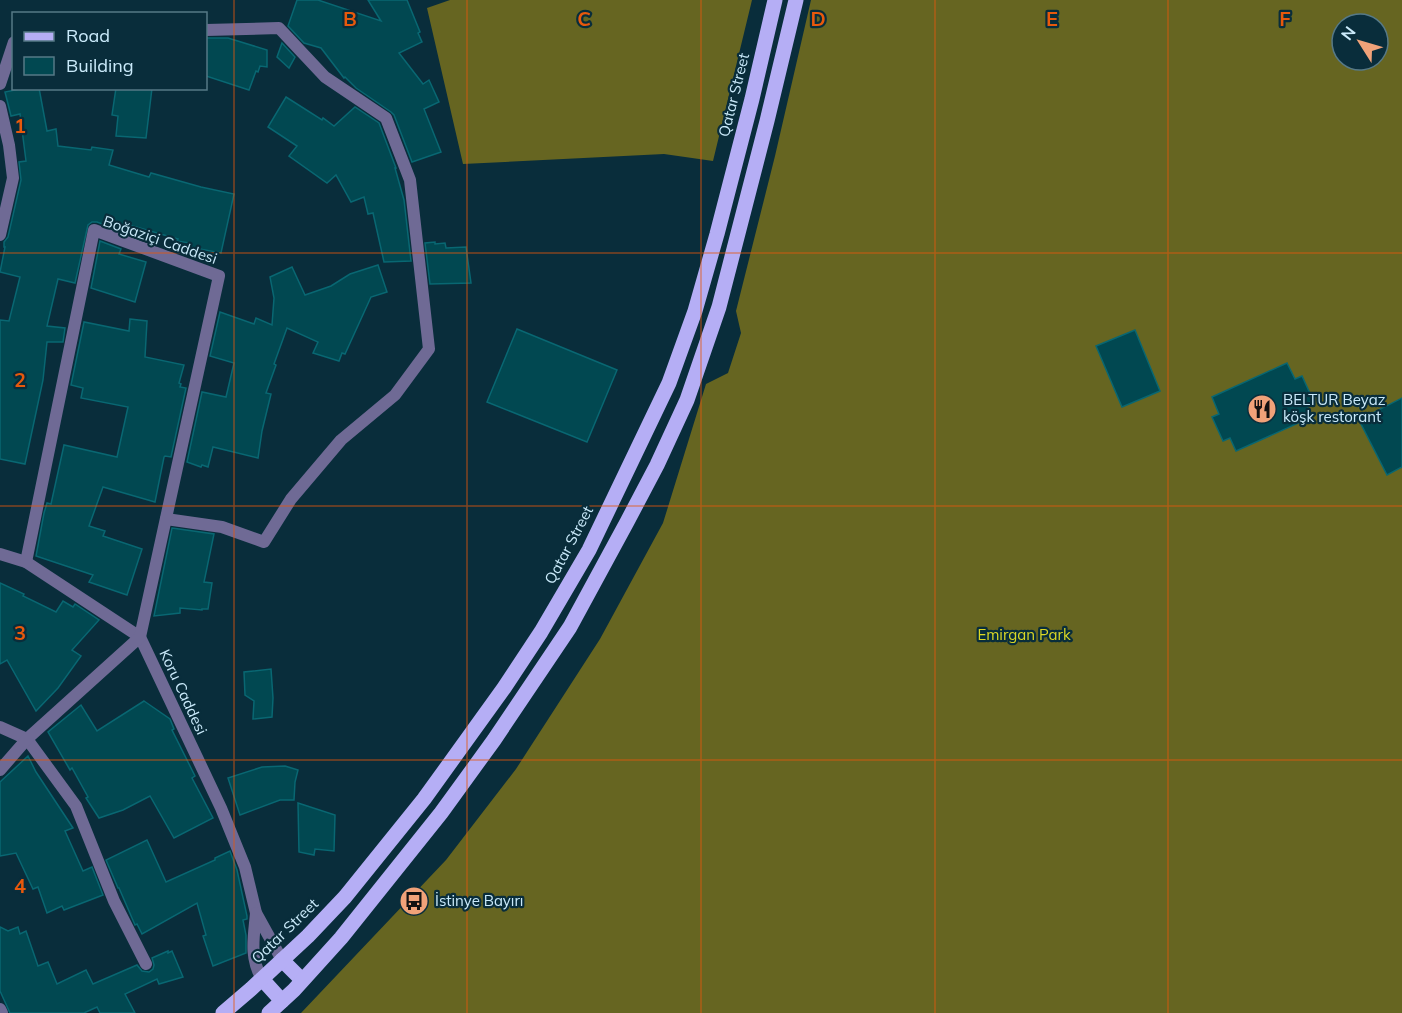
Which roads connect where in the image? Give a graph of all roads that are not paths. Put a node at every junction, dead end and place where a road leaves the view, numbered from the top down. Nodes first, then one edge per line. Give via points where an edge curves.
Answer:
1 (775, 0) edge
2 (796, 0) edge
3 (207, 30) edge
4 (12, 48) edge
5 (0, 84) edge
6 (0, 106) edge
7 (0, 235) edge
8 (166, 519) junction
9 (0, 554) edge
10 (26, 562) junction
11 (140, 637) junction
12 (0, 727) edge
13 (27, 739) junction
14 (0, 770) edge
15 (256, 913) junction
16 (282, 960) junction
17 (146, 964) dead end
18 (262, 979) junction
19 (302, 980) junction
20 (282, 1001) junction
21 (0, 1009) edge
22 (2, 1013) edge
23 (223, 1013) edge
24 (269, 1013) edge

1 - 16 main road, Qatar Street via 695,311 669,383 590,549 541,632 424,799 345,897
2 - 19 main road via 719,307 687,400 657,465 570,627 494,740 390,879
3 - 8 street via 279,28 325,77 386,117 410,180 429,349 394,394 341,440 291,499 264,542 222,527
4 - 5 street
6 - 7 street via 13,178
8 - 10 street, Boğaziçi Caddesi via 219,276 94,230
8 - 11 street, Boğaziçi Caddesi
9 - 10 street
10 - 11 street
11 - 13 street
11 - 15 street, Koru Caddesi via 221,808 244,867
12 - 13 street
13 - 14 street
13 - 17 street via 76,806 114,901
15 - 16 street
15 - 18 street via 252,948
16 - 18 main road, Qatar Street
16 - 19 main road
18 - 20 main road
18 - 23 main road, Qatar Street
19 - 20 main road
20 - 24 main road
21 - 22 street

